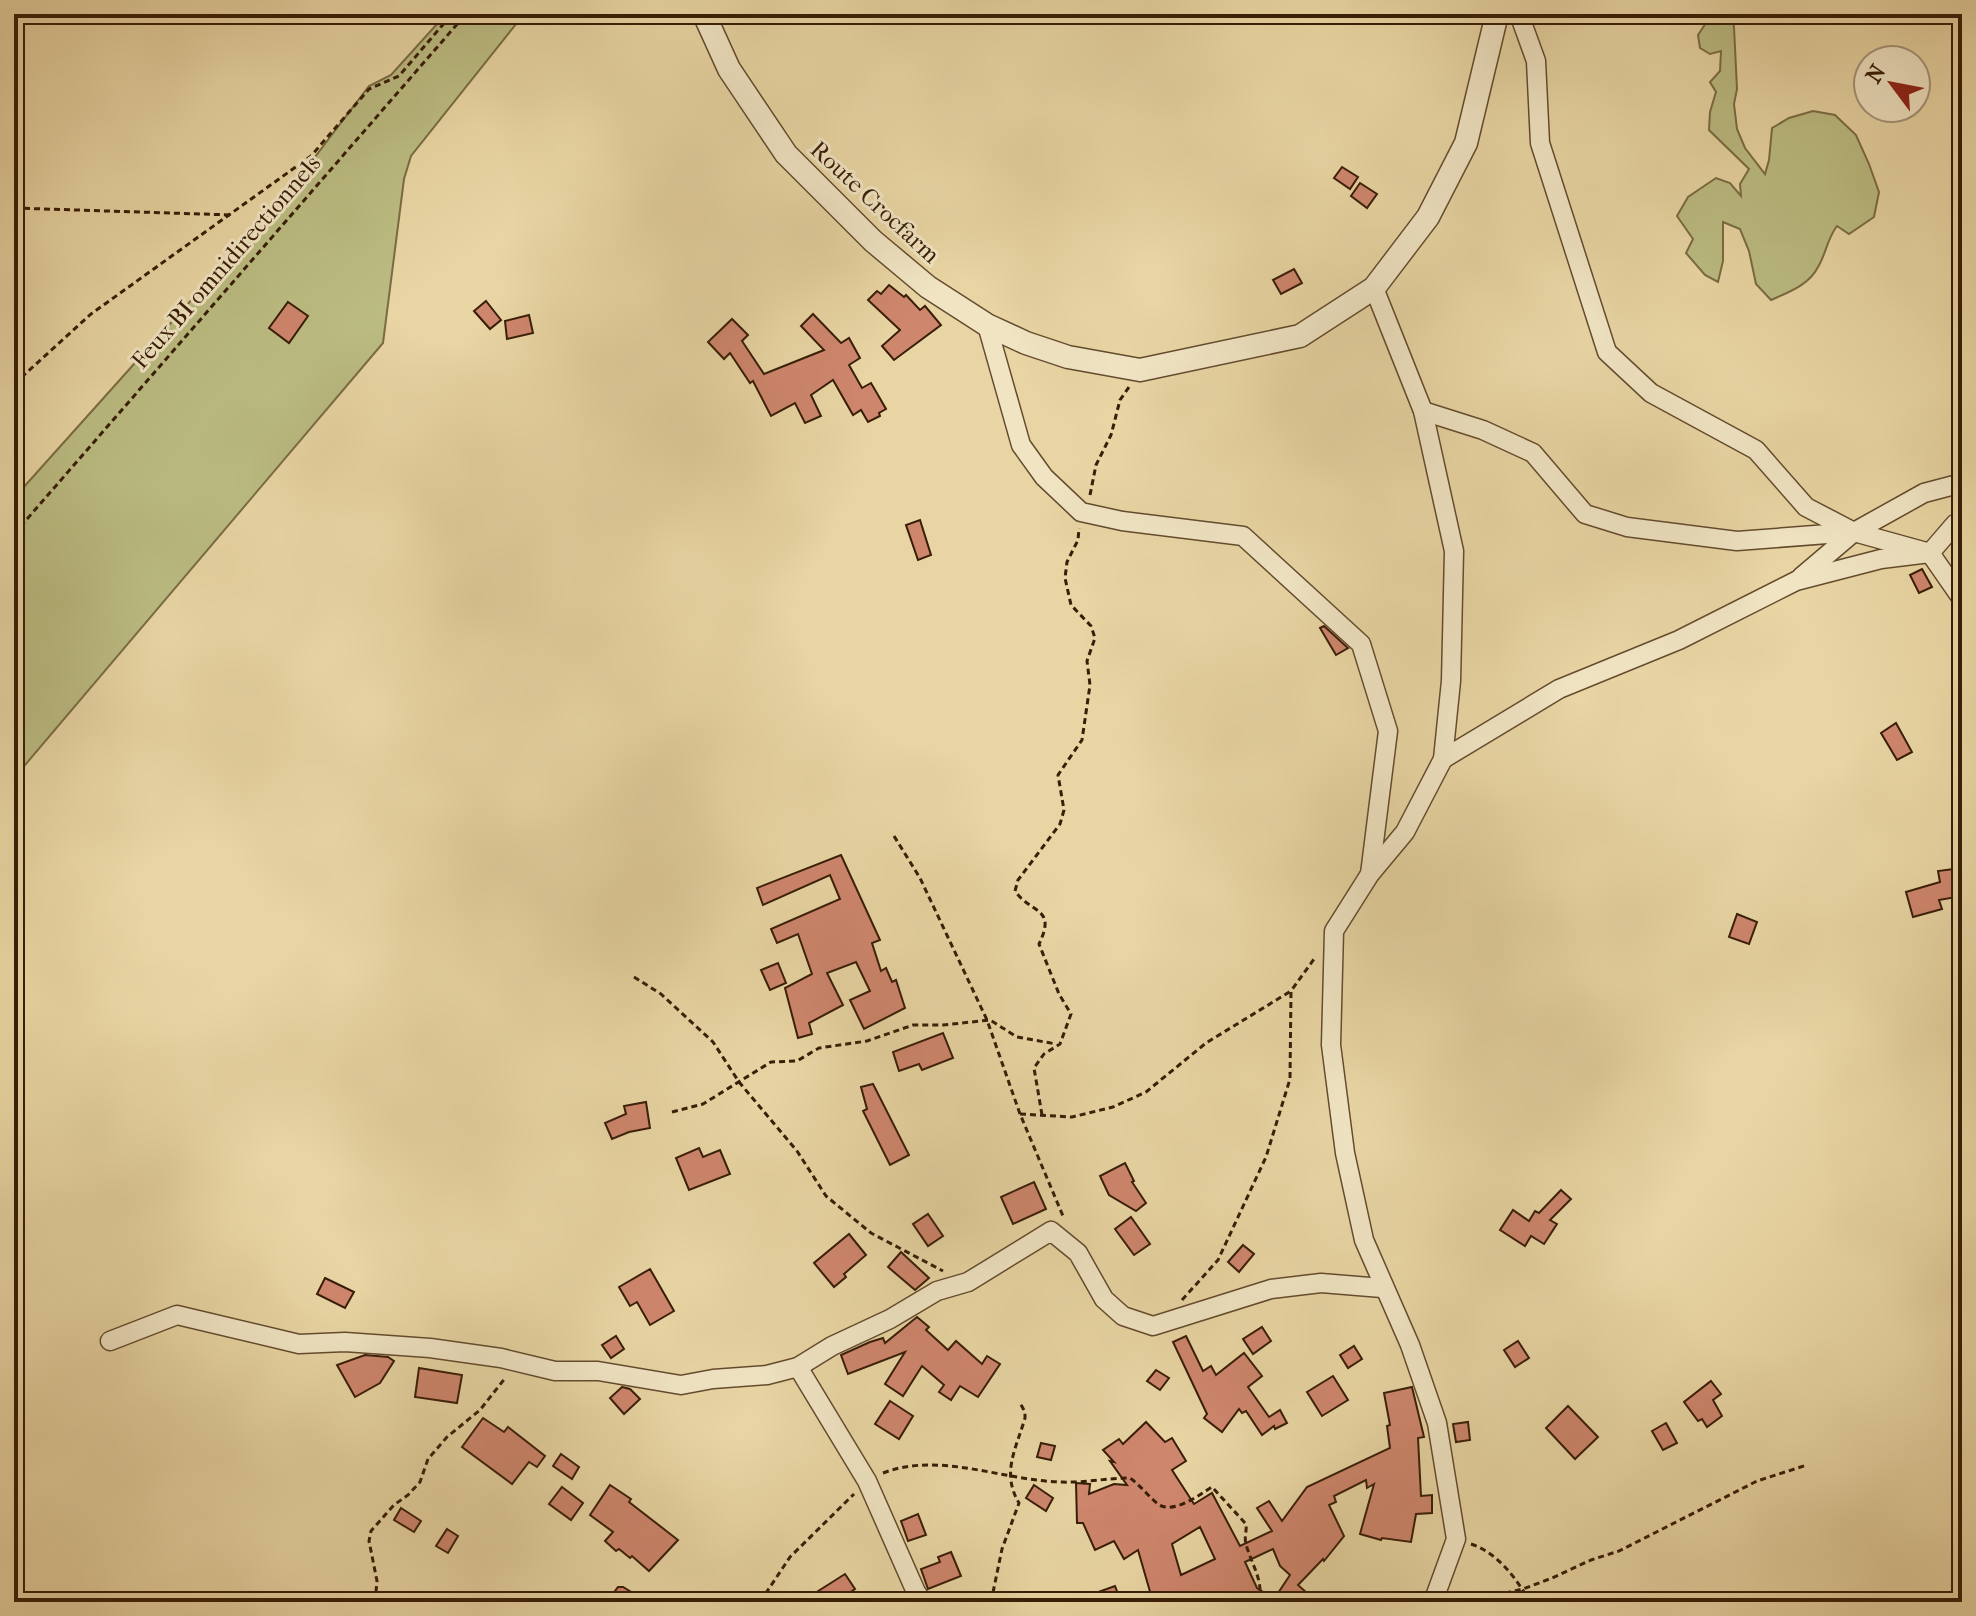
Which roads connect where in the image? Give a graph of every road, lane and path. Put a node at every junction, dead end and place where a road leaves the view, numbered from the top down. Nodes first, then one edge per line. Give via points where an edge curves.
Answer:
1 (452, 14) edge
2 (466, 14) edge
3 (704, 14) edge
4 (1497, 14) edge
5 (1519, 14) edge
6 (14, 208) edge
7 (232, 215) junction
8 (1374, 288) junction
9 (987, 325) junction
10 (1140, 370) junction
11 (14, 384) edge
12 (1423, 411) junction
13 (1962, 483) edge
14 (1081, 512) junction
15 (1962, 522) edge
16 (1854, 532) junction
17 (14, 534) edge
18 (1930, 553) junction
19 (1796, 581) junction
20 (1962, 599) edge
21 (1443, 759) junction
22 (894, 836) dead end
23 (1370, 874) junction
24 (1334, 931) junction
25 (634, 977) dead end
26 (1291, 991) junction
27 (987, 1020) junction
28 (1060, 1044) junction
29 (739, 1082) junction
30 (672, 1112) dead end
31 (1020, 1114) junction
32 (1042, 1115) junction
33 (1078, 1253) junction
34 (968, 1282) junction
35 (1382, 1288) junction
36 (1189, 1313) junction
37 (110, 1341) dead end
38 (501, 1358) junction
39 (798, 1367) junction
40 (1020, 1403) dead end
41 (1807, 1465) dead end
42 (1008, 1475) junction
43 (867, 1481) junction
44 (1456, 1539) junction
45 (1523, 1589) junction
46 (375, 1602) edge
47 (760, 1602) edge
48 (923, 1602) edge
49 (991, 1602) edge
50 (1259, 1602) edge
51 (1433, 1602) edge
52 (1466, 1602) edge
53 (1530, 1602) edge

1 - 7 path via 399,76 369,89 311,156
2 - 17 path, Feux BI omnidirectionnels
3 - 9 street, Route Crocfarm via 729,69 786,154 873,241 928,287
4 - 8 street, Route Crocfarm via 1466,143 1428,217
5 - 16 street via 1536,61 1540,143 1607,352 1651,393 1756,450 1806,507
6 - 7 path
7 - 11 path via 91,314
8 - 10 street, Route Crocfarm via 1300,336
8 - 12 street
9 - 10 street, Route Crocfarm via 1068,357
9 - 14 street via 1021,445 1044,477
10 - 14 path via 1120,400
12 - 16 street via 1533,453 1585,514 1627,527 1737,541
12 - 21 street via 1454,551
13 - 16 street via 1924,493
14 - 23 street via 1243,536 1361,644 1388,731
14 - 28 path via 1065,578 1071,605 1095,638 1087,661 1090,685 1082,740 1058,775 1064,810 1060,824 1015,891 1046,918 1039,944 1071,1014
15 - 18 street
16 - 18 street
16 - 19 street
18 - 19 street via 1881,559
18 - 20 street
19 - 21 street via 1679,640 1559,689
21 - 23 street via 1405,832
22 - 27 path via 920,878
23 - 24 street
24 - 26 path
24 - 35 street via 1331,1045 1345,1153 1364,1240
25 - 29 path via 661,994 713,1042
26 - 32 path via 1206,1043 1146,1092 1072,1117
26 - 36 path via 1290,1079 1266,1157 1218,1260 1182,1297
27 - 28 path via 1017,1037
27 - 29 path via 913,1025 867,1041 819,1048 797,1061 771,1062
27 - 31 path
28 - 32 path via 1034,1068
29 - 30 path via 703,1104
29 - 34 path via 797,1151 826,1196 871,1233
31 - 32 path
31 - 33 path
33 - 34 street via 1051,1231
33 - 36 street via 1104,1299 1123,1316 1153,1326
34 - 39 street via 937,1291
35 - 36 street via 1321,1283 1271,1289
35 - 44 street via 1410,1345 1437,1423
37 - 38 street via 177,1315 299,1344 408,1346
38 - 39 street via 555,1371 598,1371 681,1385
38 - 46 path via 505,1378 428,1459 420,1482 371,1531
39 - 43 street
40 - 42 path via 1025,1418
41 - 45 path via 1757,1481 1619,1551
42 - 43 path via 918,1465 895,1468
42 - 49 path via 1019,1503
42 - 50 path via 1062,1482 1130,1478 1168,1508 1212,1487 1248,1528 1244,1540 1262,1589
43 - 47 path via 790,1557
43 - 48 street
44 - 45 path via 1483,1548
44 - 51 street
45 - 52 path
45 - 53 path

